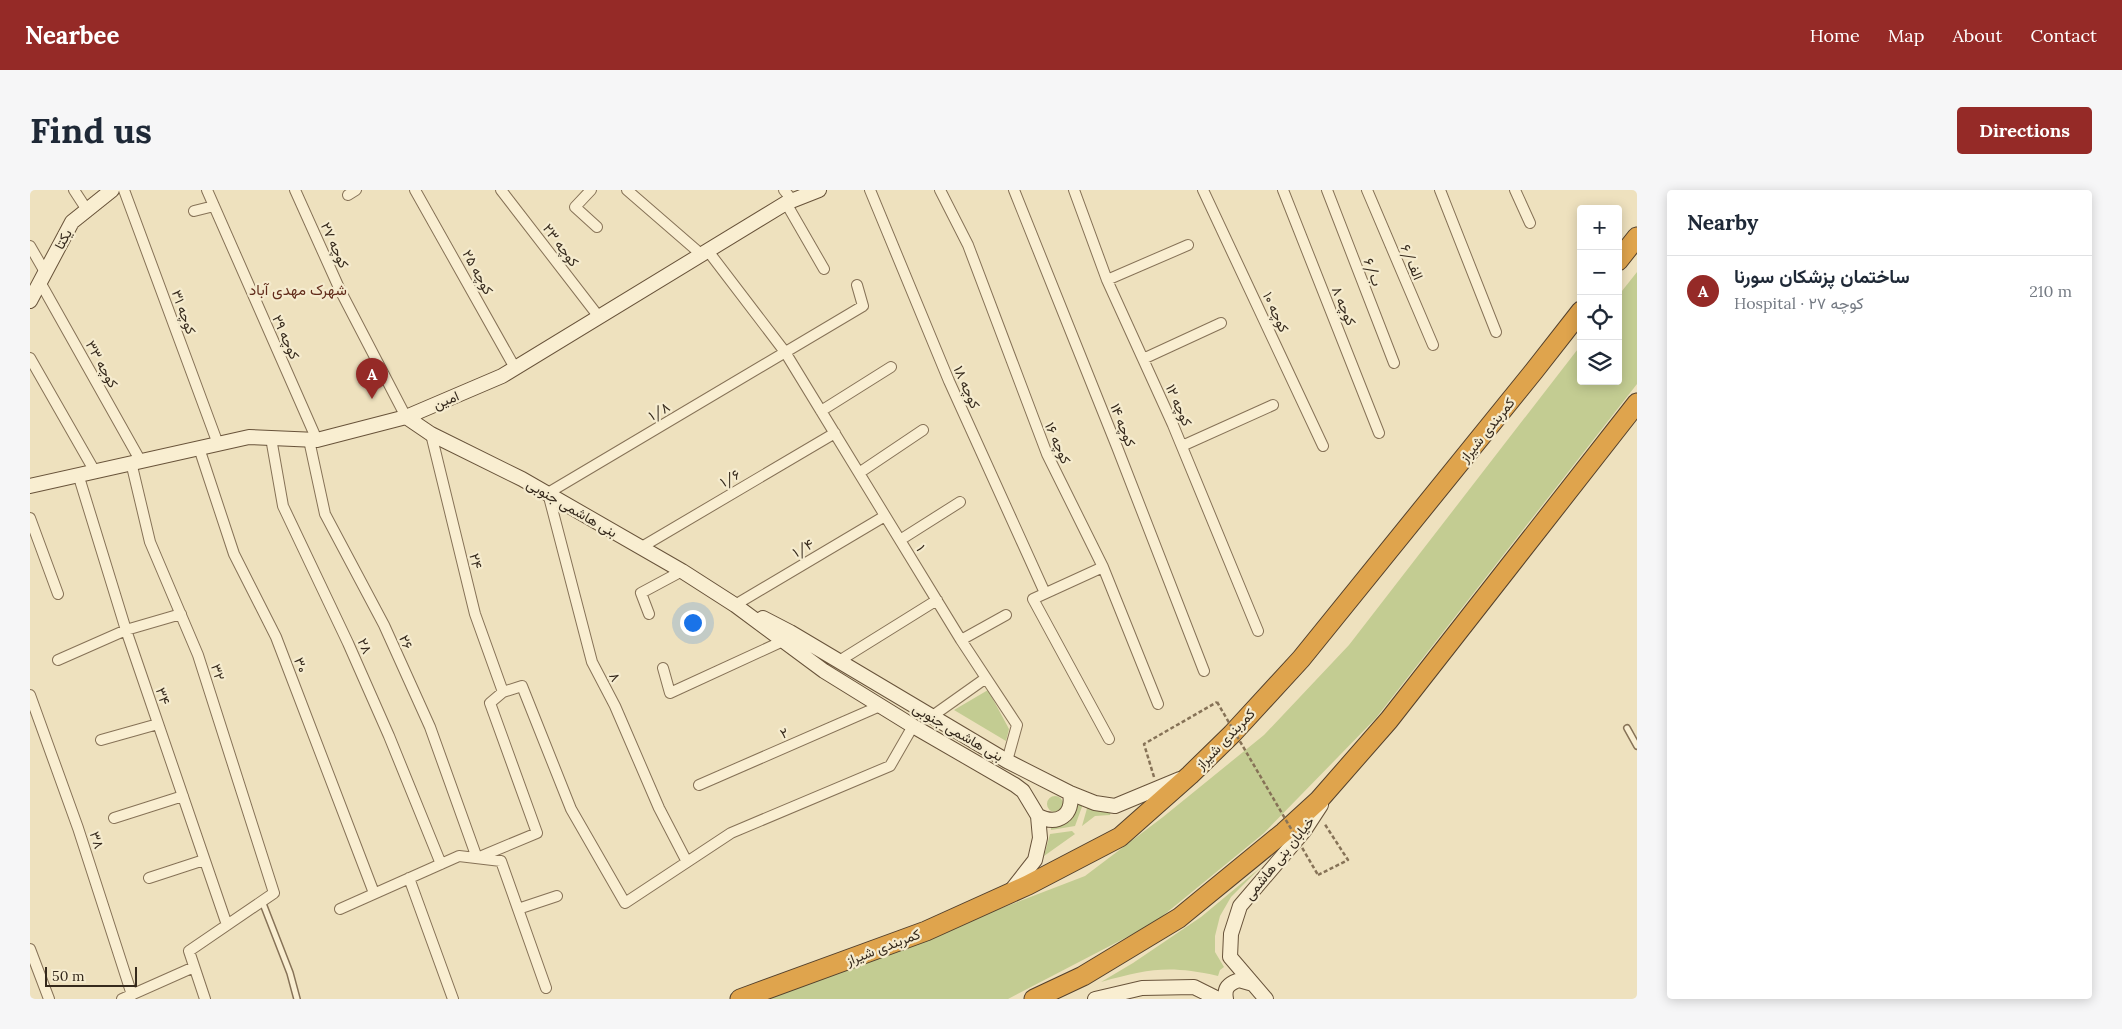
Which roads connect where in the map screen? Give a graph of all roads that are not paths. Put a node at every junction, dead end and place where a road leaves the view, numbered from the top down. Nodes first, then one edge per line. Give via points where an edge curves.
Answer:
1 (74, 190) edge
2 (112, 190) edge
3 (124, 190) edge
4 (207, 190) edge
5 (295, 190) edge
6 (415, 190) edge
7 (501, 190) edge
8 (591, 190) edge
9 (627, 190) edge
10 (819, 190) edge
11 (870, 190) edge
12 (940, 190) edge
13 (1014, 190) edge
14 (1074, 190) edge
15 (1203, 190) edge
16 (1283, 190) edge
17 (1327, 190) edge
18 (1366, 190) edge
19 (1440, 190) edge
20 (1515, 190) edge
21 (788, 198) edge
22 (214, 206) junction
23 (87, 210) junction
24 (194, 211) dead end
25 (1530, 223) dead end
26 (597, 227) dead end
27 (1637, 236) edge
28 (1188, 245) dead end
29 (30, 246) edge
30 (705, 253) junction
31 (1622, 256) edge
32 (824, 268) dead end
33 (43, 277) junction
34 (1108, 280) junction
35 (857, 284) dead end
36 (30, 301) edge
37 (1577, 315) edge
38 (599, 317) junction
39 (1221, 323) dead end
40 (1496, 332) dead end
41 (1433, 346) dead end
42 (785, 352) junction
43 (30, 358) edge
44 (1143, 359) junction
45 (1394, 363) dead end
46 (891, 367) dead end
47 (515, 368) junction
48 (1637, 403) edge
49 (1272, 405) dead end
50 (821, 411) junction
51 (406, 417) junction
52 (923, 430) dead end
53 (835, 433) junction
54 (1379, 433) dead end
55 (431, 434) junction
56 (271, 438) junction
57 (313, 440) junction
58 (218, 444) junction
59 (1182, 446) junction
60 (1322, 446) dead end
61 (199, 448) junction
62 (136, 461) junction
63 (94, 470) junction
64 (859, 473) junction
65 (78, 474) junction
66 (30, 486) edge
67 (548, 494) junction
68 (960, 502) dead end
69 (885, 516) junction
70 (30, 518) edge
71 (900, 540) junction
72 (640, 548) junction
73 (1103, 567) junction
74 (682, 571) junction
75 (1045, 593) junction
76 (58, 594) dead end
77 (936, 600) junction
78 (735, 605) junction
79 (181, 614) junction
80 (649, 614) dead end
81 (1006, 615) dead end
82 (126, 630) junction
83 (1258, 631) dead end
84 (961, 640) junction
85 (783, 641) junction
86 (58, 660) dead end
87 (839, 661) junction
88 (663, 668) dead end
89 (1204, 671) dead end
90 (986, 678) junction
91 (503, 692) junction
92 (30, 695) edge
93 (1158, 704) dead end
94 (880, 706) junction
95 (931, 717) junction
96 (158, 724) junction
97 (913, 726) junction
98 (1627, 728) dead end
99 (1109, 739) dead end
100 (101, 740) dead end
101 (1637, 746) edge
102 (1007, 761) junction
103 (1344, 771) junction
104 (1190, 775) junction
105 (699, 786) dead end
106 (1070, 793) junction
107 (183, 796) junction
108 (1038, 816) junction
109 (114, 818) dead end
110 (477, 858) junction
111 (204, 860) junction
112 (687, 862) junction
113 (441, 864) junction
114 (149, 878) dead end
115 (409, 878) junction
116 (374, 893) junction
117 (1008, 894) junction
118 (556, 896) dead end
119 (262, 901) junction
120 (340, 909) dead end
121 (518, 909) junction
122 (227, 926) junction
123 (30, 949) edge
124 (194, 967) junction
125 (1253, 984) junction
126 (546, 988) dead end
127 (136, 996) edge
128 (49, 999) edge
129 (122, 999) edge
130 (205, 999) edge
131 (297, 999) edge
132 (453, 999) edge
133 (740, 999) edge
134 (1034, 999) edge
135 (1095, 999) edge
136 (1218, 999) edge
137 (1226, 999) edge
138 (1266, 999) edge

1 - 23 street
2 - 23 street, یکتا
3 - 58 street, کوچه ۳۱
4 - 22 street, کوچه ۲۹
5 - 51 street, کوچه ۲۷ via 340,290
6 - 47 street, کوچه ۲۵
7 - 38 street, کوچه ۲۳
8 - 26 street via 575,206
9 - 30 street, ۱
10 - 21 street, امین
11 - 75 street, کوچه ۱۸ via 949,381
12 - 73 street, کوچه ۱۶ via 968,245 1047,454
13 - 89 street, کوچه ۱۴
14 - 34 street, کوچه ۱۲
15 - 60 street, کوچه ۱۰
16 - 54 street, کوچه ۸
17 - 45 street, ب/۶
18 - 41 street, ۶/الف
19 - 40 street
20 - 25 street
21 - 30 street, امین
21 - 32 street
22 - 24 street
22 - 57 street, کوچه ۲۹
23 - 33 street, یکتا via 72,222
27 - 31 highway
28 - 34 street
29 - 33 street
30 - 38 street, امین
30 - 42 street, ۱
33 - 36 street, یکتا
33 - 62 street, کوچه ۳۳
34 - 44 street, کوچه ۱۲
35 - 42 street, ۱/۸ via 863,306
37 - 104 highway, کمربندی شیراز via 1302,659
38 - 47 street, امین
39 - 44 street
42 - 50 street, ۱
42 - 67 street, ۱/۸
43 - 63 street
44 - 59 street, کوچه ۱۲
46 - 50 street
47 - 51 street, امین
48 - 103 highway via 1389,720
49 - 59 street
50 - 53 street, ۱
51 - 55 street, بنی هاشمی جنوبی
51 - 57 street, امین
52 - 64 street
53 - 64 street, ۱
53 - 72 street, ۱/۶
55 - 67 street, بنی هاشمی جنوبی
55 - 91 street, ۲۴ via 475,614
56 - 57 street, امین
56 - 58 street, امین via 249,437
56 - 113 street, ۲۸ via 283,506 352,651
57 - 110 street, ۲۶ via 325,514 384,625 430,727
58 - 61 street, امین
59 - 83 street, کوچه ۱۲
61 - 62 street, امین
61 - 116 street, ۳۰ via 234,554 276,637
62 - 63 street, امین
62 - 79 street, ۳۲ via 150,542
63 - 65 street, امین
64 - 69 street, ۱
65 - 66 street, امین
65 - 82 street, ۳۴
67 - 72 street, بنی هاشمی جنوبی
67 - 112 street, ۸ via 592,662
68 - 71 street
69 - 71 street, ۱
69 - 78 street, ۱/۴
70 - 76 street
71 - 77 street, ۱
72 - 74 street, بنی هاشمی جنوبی
73 - 75 street
73 - 93 street, کوچه ۱۶
74 - 78 street, بنی هاشمی جنوبی
74 - 80 street via 641,593
75 - 99 street via 1033,599
77 - 84 street, ۱
77 - 87 street
78 - 85 street, بنی هاشمی جنوبی
78 - 87 street, بنی هاشمی جنوبی
79 - 82 street
79 - 119 street, ۳۲ via 198,656 274,893
81 - 84 street
82 - 86 street
82 - 96 street, ۳۴
84 - 90 street, ۱
85 - 88 street via 670,693
85 - 94 street, بنی هاشمی جنوبی
87 - 95 street, بنی هاشمی جنوبی
90 - 95 street
90 - 102 street, ۱ via 1017,725
91 - 110 street via 490,703 536,834
91 - 112 street via 522,686 571,809 625,903
92 - 127 street, ۳۸
94 - 97 street, بنی هاشمی جنوبی
94 - 105 street, ۲
95 - 102 street, بنی هاشمی جنوبی
96 - 100 street
96 - 107 street, ۳۴
97 - 108 street, بنی هاشمی جنوبی via 1015,784
97 - 112 street via 890,766 731,833
98 - 101 lane
102 - 106 street, بنی هاشمی جنوبی
103 - 125 street, خیابان بنی هاشمی via 1304,831 1240,906 1231,934 1230,957
103 - 134 highway via 1319,800 1284,832 1179,918 1083,976
104 - 106 street, بنی هاشمی جنوبی via 1115,806 1095,803
104 - 117 highway, کمربندی شیراز via 1120,837
106 - 108 street via 1070,807 1060,819 1053,821
107 - 109 street
107 - 111 street, ۳۴
108 - 117 street, بنی هاشمی جنوبی via 1040,838 1035,860
110 - 113 street via 459,856
110 - 121 street via 501,861
111 - 114 street
111 - 122 street, ۳۴
113 - 115 street
115 - 116 street
115 - 132 street
116 - 120 street
117 - 133 highway, کمربندی شیراز via 926,931
118 - 121 street
119 - 122 street
119 - 131 lane
121 - 126 street
122 - 124 street via 189,952
123 - 128 street
124 - 127 street
124 - 130 street
125 - 137 street via 1239,980 1229,984 1225,991
125 - 138 street, خیابان بنی هاشمی
127 - 129 street
135 - 136 street via 1142,988 1194,987

